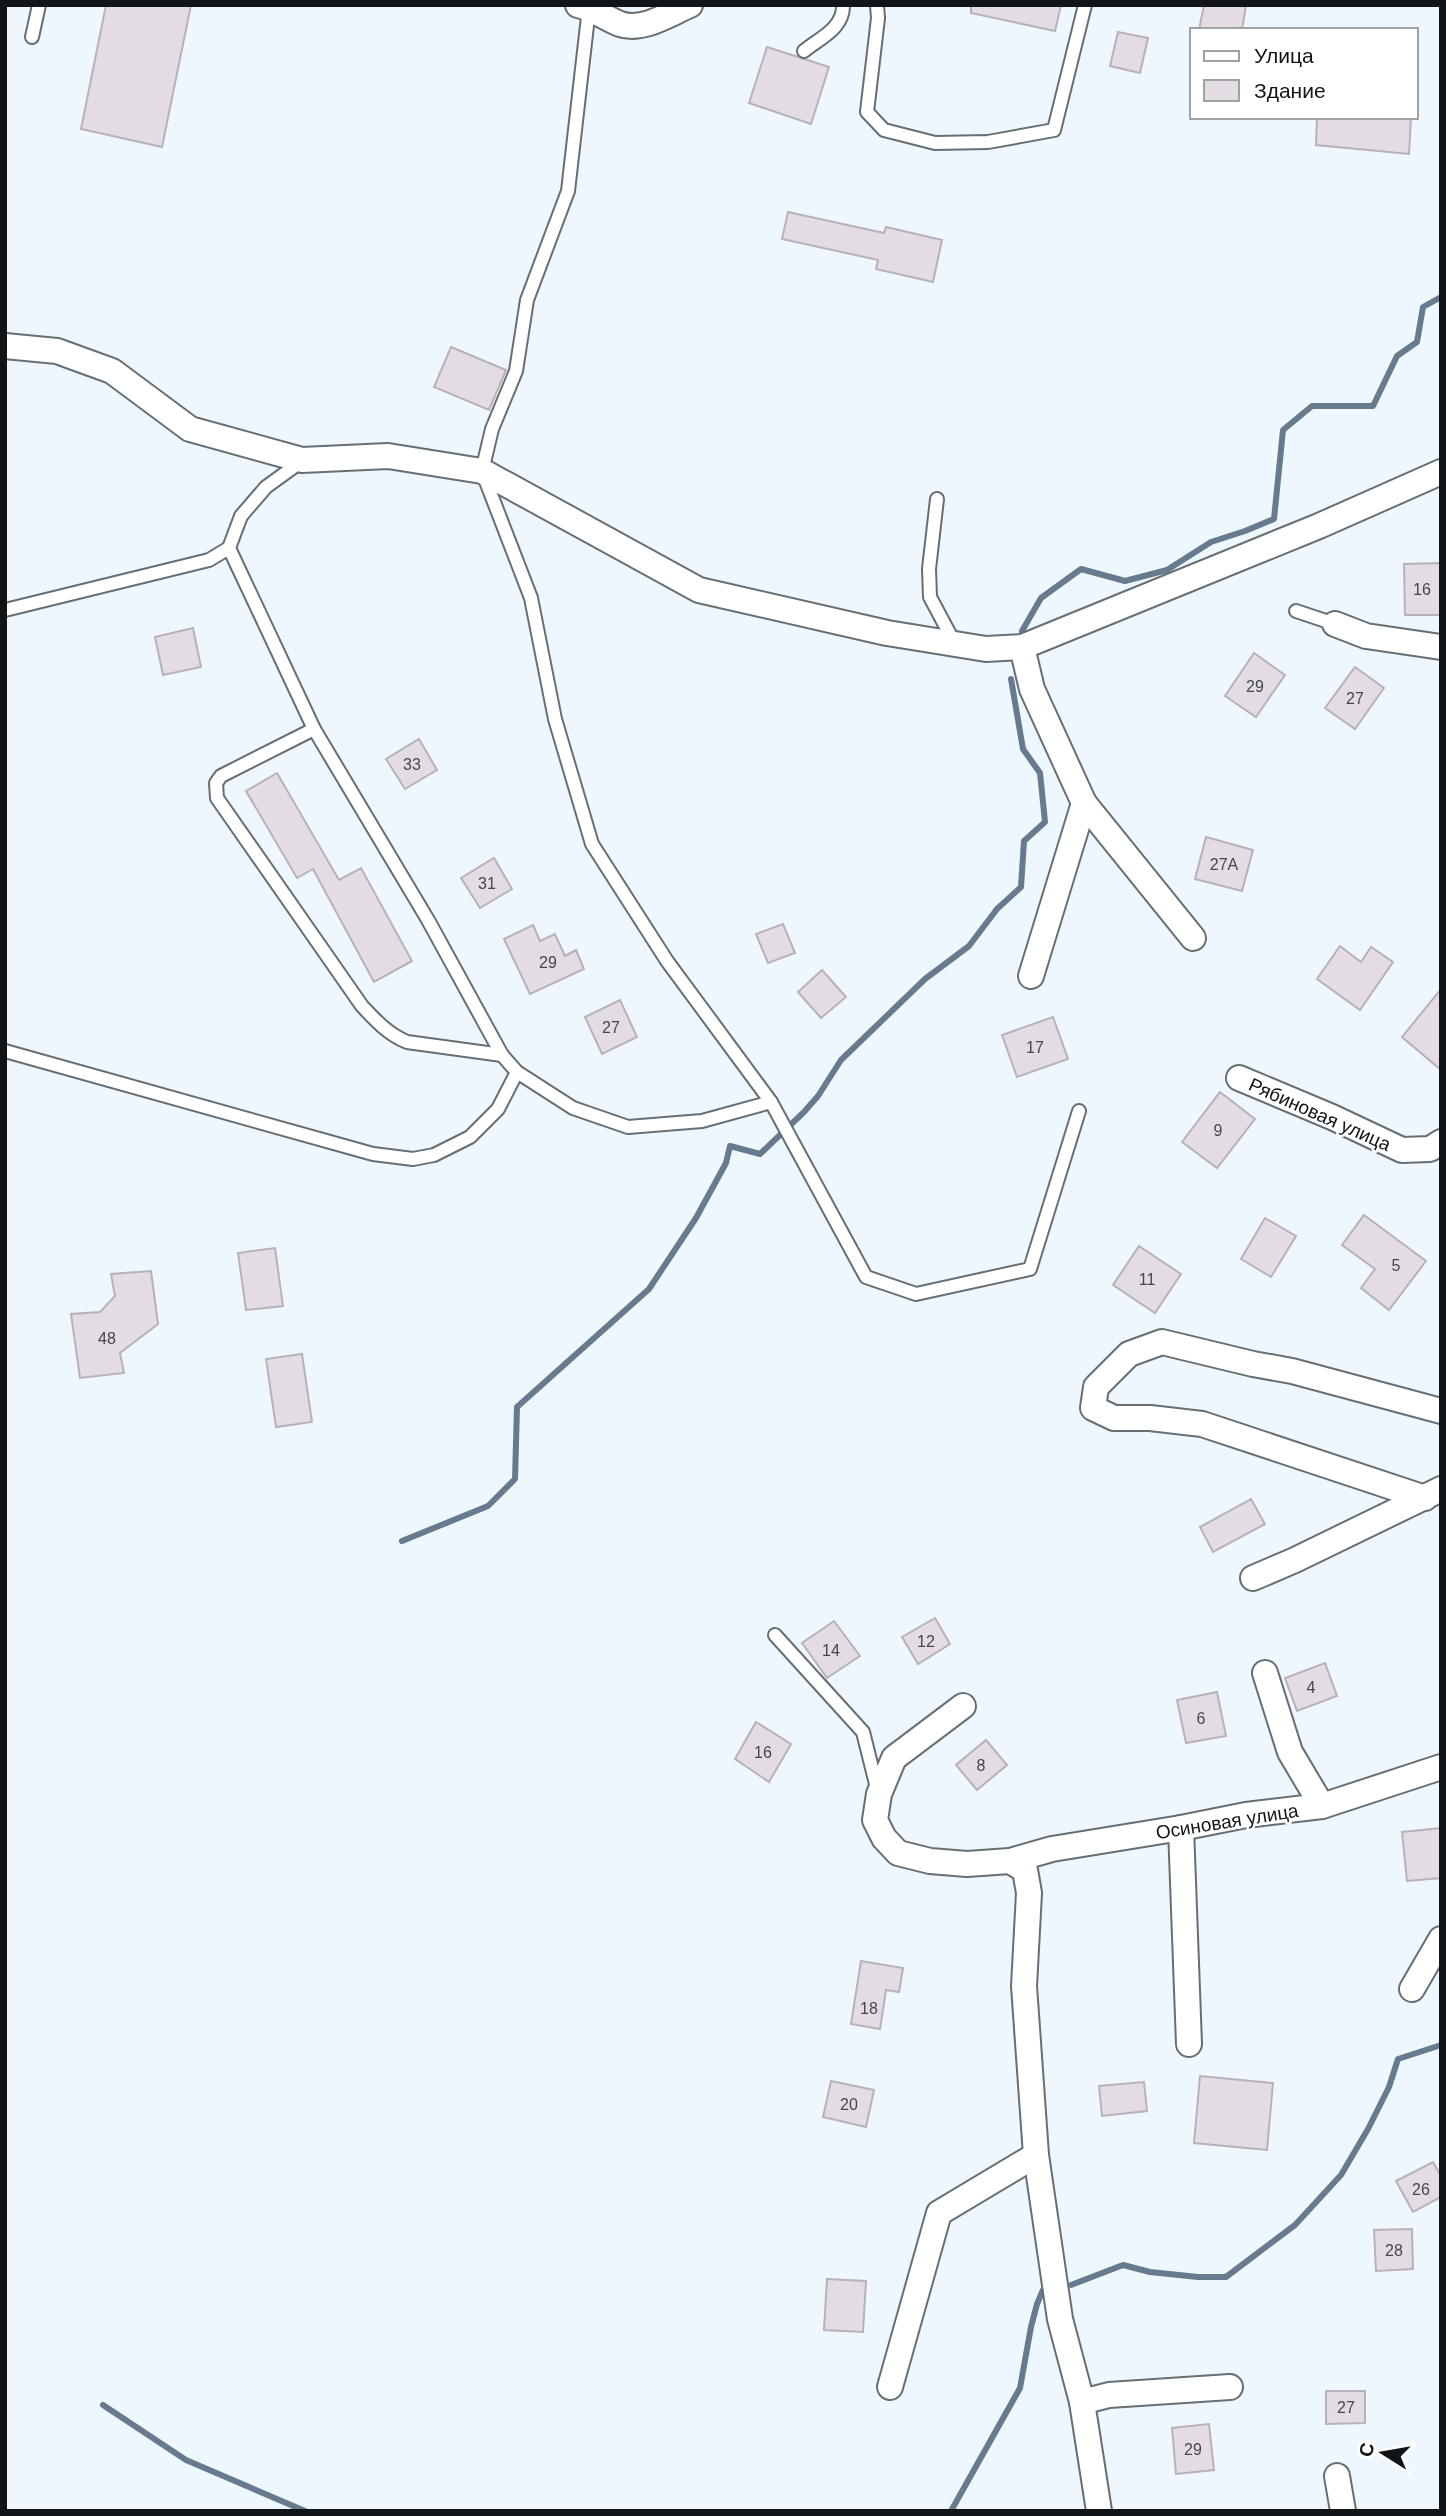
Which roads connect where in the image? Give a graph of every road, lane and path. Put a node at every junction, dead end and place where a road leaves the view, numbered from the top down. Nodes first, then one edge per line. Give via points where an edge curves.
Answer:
1 (39, 5) edge
2 (690, 5) edge
3 (843, 5) edge
4 (877, 5) edge
5 (1085, 5) edge
6 (583, 6) edge
7 (32, 37) dead end
8 (804, 51) dead end
9 (5, 346) edge
10 (302, 460) junction
11 (482, 471) junction
12 (1441, 472) edge
13 (937, 499) dead end
14 (229, 548) junction
15 (5, 610) edge
16 (1296, 611) dead end
17 (1335, 624) joint
18 (954, 642) junction
19 (1022, 647) junction
20 (1441, 647) edge
21 (314, 729) junction
22 (1084, 803) junction
23 (1193, 938) dead end
24 (1031, 976) dead end
25 (5, 1051) edge
26 (502, 1055) junction
27 (517, 1072) junction
28 (1239, 1077) dead end
29 (772, 1102) junction
30 (1079, 1111) dead end
31 (1441, 1142) edge
32 (1441, 1411) edge
33 (1433, 1493) edge
34 (1253, 1578) dead end
35 (775, 1635) dead end
36 (1265, 1673) dead end
37 (963, 1706) dead end
38 (1441, 1767) edge
39 (879, 1794) junction
40 (1322, 1806) junction
41 (1181, 1828) junction
42 (1010, 1861) junction
43 (1441, 1939) edge
44 (1412, 1989) dead end
45 (1189, 2044) dead end
46 (1036, 2155) junction
47 (890, 2387) dead end
48 (1230, 2388) dead end
49 (1082, 2402) junction
50 (1338, 2476) dead end
51 (1099, 2511) edge
52 (1343, 2511) edge

1 - 7 lane
2 - 6 street via 641,25 622,25
3 - 8 lane via 836,27
4 - 5 lane via 867,112 884,130 935,143 988,142 1054,130
6 - 11 lane via 568,191 527,300 516,371 492,429
9 - 10 street via 57,351 112,371 190,429
10 - 11 street via 388,456
10 - 14 lane via 266,486 241,516
11 - 18 street via 699,590 887,633
11 - 29 lane via 531,598 555,719 592,844 667,961
12 - 19 street
13 - 18 lane via 930,597
14 - 15 lane via 209,560
14 - 21 lane
16 - 17 lane
17 - 20 street via 1366,636
18 - 19 street via 986,649
19 - 22 street via 1032,689
21 - 26 lane
21 - 26 lane via 221,776 216,783 217,798 378,1024 407,1042
22 - 23 street
22 - 24 street
25 - 27 lane via 373,1154 413,1159 435,1155 470,1137 498,1109
26 - 27 lane
27 - 29 lane via 573,1108 628,1127 702,1121
28 - 31 street, Рябиновая улица via 1402,1150 1430,1149
29 - 30 lane via 866,1277 916,1294 1030,1269
32 - 33 street via 1162,1342 1129,1354 1096,1387 1093,1408 1114,1418 1202,1424
33 - 34 street
35 - 39 lane via 863,1732
36 - 40 street via 1290,1752
37 - 39 street via 894,1758
38 - 40 street, Осиновая улица
39 - 42 street, Осиновая улица via 876,1820 898,1853 967,1864
40 - 41 street, Осиновая улица
41 - 42 street, Осиновая улица via 1052,1849
41 - 45 street
42 - 46 street via 1026,1870 1029,1893 1024,1986
43 - 44 street
46 - 47 street via 939,2213
46 - 49 street via 1060,2319
48 - 49 street via 1109,2395
49 - 51 street
50 - 52 street

